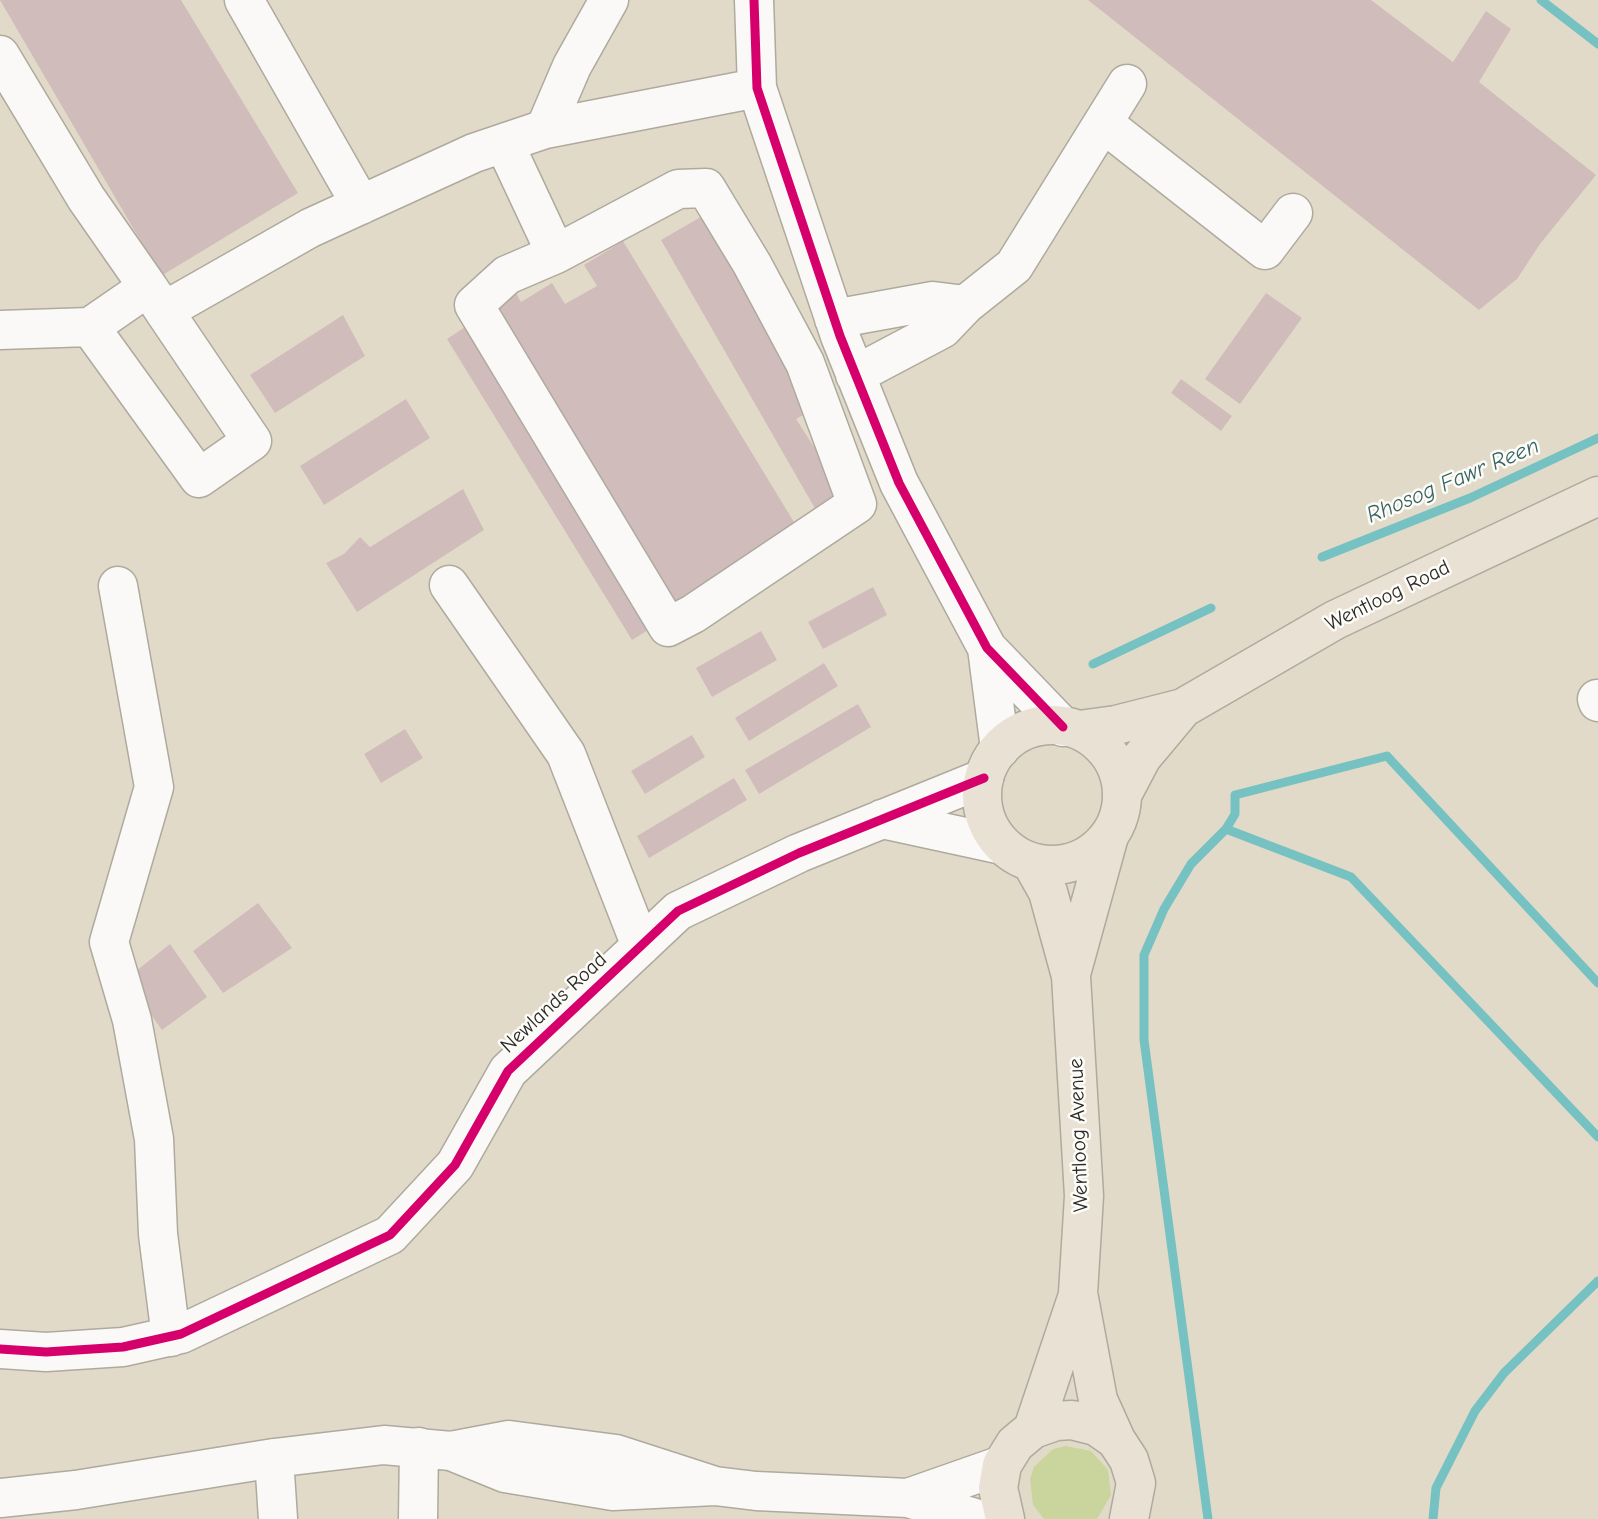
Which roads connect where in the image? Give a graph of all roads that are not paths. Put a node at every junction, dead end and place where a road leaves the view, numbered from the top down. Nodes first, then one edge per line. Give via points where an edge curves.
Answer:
1 (243, 0) edge
2 (609, 0) edge
3 (754, 0) edge
4 (0, 55) edge
5 (1127, 85) dead end
6 (757, 88) junction
7 (1102, 123) junction
8 (545, 129) junction
9 (489, 148) junction
10 (361, 205) junction
11 (1293, 213) dead end
12 (556, 254) junction
13 (156, 299) junction
14 (965, 304) junction
15 (834, 319) junction
16 (90, 327) junction
17 (0, 330) edge
18 (855, 375) junction
19 (1598, 496) edge
20 (449, 585) dead end
21 (118, 586) dead end
22 (987, 648) junction
23 (1184, 708) junction
24 (1071, 729) junction
25 (992, 764) junction
26 (1122, 795) junction
27 (882, 819) junction
28 (1109, 836) junction
29 (1017, 853) junction
30 (641, 946) junction
31 (1070, 976) junction
32 (1078, 1293) junction
33 (171, 1337) junction
34 (0, 1349) edge
35 (1033, 1429) junction
36 (1115, 1440) junction
37 (435, 1449) junction
38 (274, 1458) junction
39 (1002, 1465) junction
40 (0, 1498) edge
41 (908, 1498) junction
42 (756, 1505) edge
43 (278, 1519) edge
44 (418, 1519) edge
45 (978, 1519) edge
46 (1005, 1519) edge
47 (1129, 1519) edge

1 - 10 street
2 - 8 street via 572,66
3 - 6 street
4 - 13 street via 86,198
5 - 7 street
6 - 8 street
6 - 15 street
7 - 11 street via 1265,250
7 - 14 street via 1014,266
8 - 9 street
9 - 10 street
9 - 12 street
10 - 13 street
12 - 12 street via 678,189 706,188 804,363 857,504 735,588 668,627 474,305 507,275
13 - 16 street
13 - 16 street via 252,441 199,478
14 - 15 street via 933,301
14 - 18 street via 942,329
15 - 18 street
16 - 17 street
18 - 22 street via 899,483
19 - 23 main road, Wentloog Road via 1335,620
20 - 30 street via 566,754
21 - 33 street via 154,787 109,942 132,1020 154,1139 158,1234
22 - 24 street
22 - 25 street
23 - 24 main road, Wentloog Road via 1116,725
23 - 26 main road, Wentloog Road via 1142,757
24 - 25 main road via 1027,729 1013,736
24 - 26 main road via 1099,744 1111,758
25 - 27 street, Newlands Road
25 - 29 main road via 983,803 989,826
26 - 28 main road via 1120,814
27 - 29 street
27 - 30 street, Newlands Road via 678,911
28 - 29 main road via 1092,853 1070,863 1051,866
28 - 31 main road, Wentloog Avenue
29 - 31 main road, Wentloog Avenue via 1048,892
30 - 33 street, Newlands Road via 508,1071 455,1165 390,1234
31 - 32 main road, Wentloog Avenue via 1084,1196
32 - 35 main road, Wentloog Avenue
32 - 36 main road, Wentloog Avenue via 1098,1401
33 - 34 street, Newlands Road via 123,1347 59,1352
35 - 36 main road via 1072,1420 1096,1426
35 - 39 main road, Wentloog Avenue via 1014,1444
36 - 47 main road, Wentloog Avenue via 1129,1460 1136,1483
37 - 38 street via 384,1445
37 - 42 street via 509,1440 616,1454 715,1486
37 - 44 street
38 - 40 street
38 - 43 street
39 - 41 street
39 - 46 main road via 998,1488
41 - 42 street
41 - 45 street

